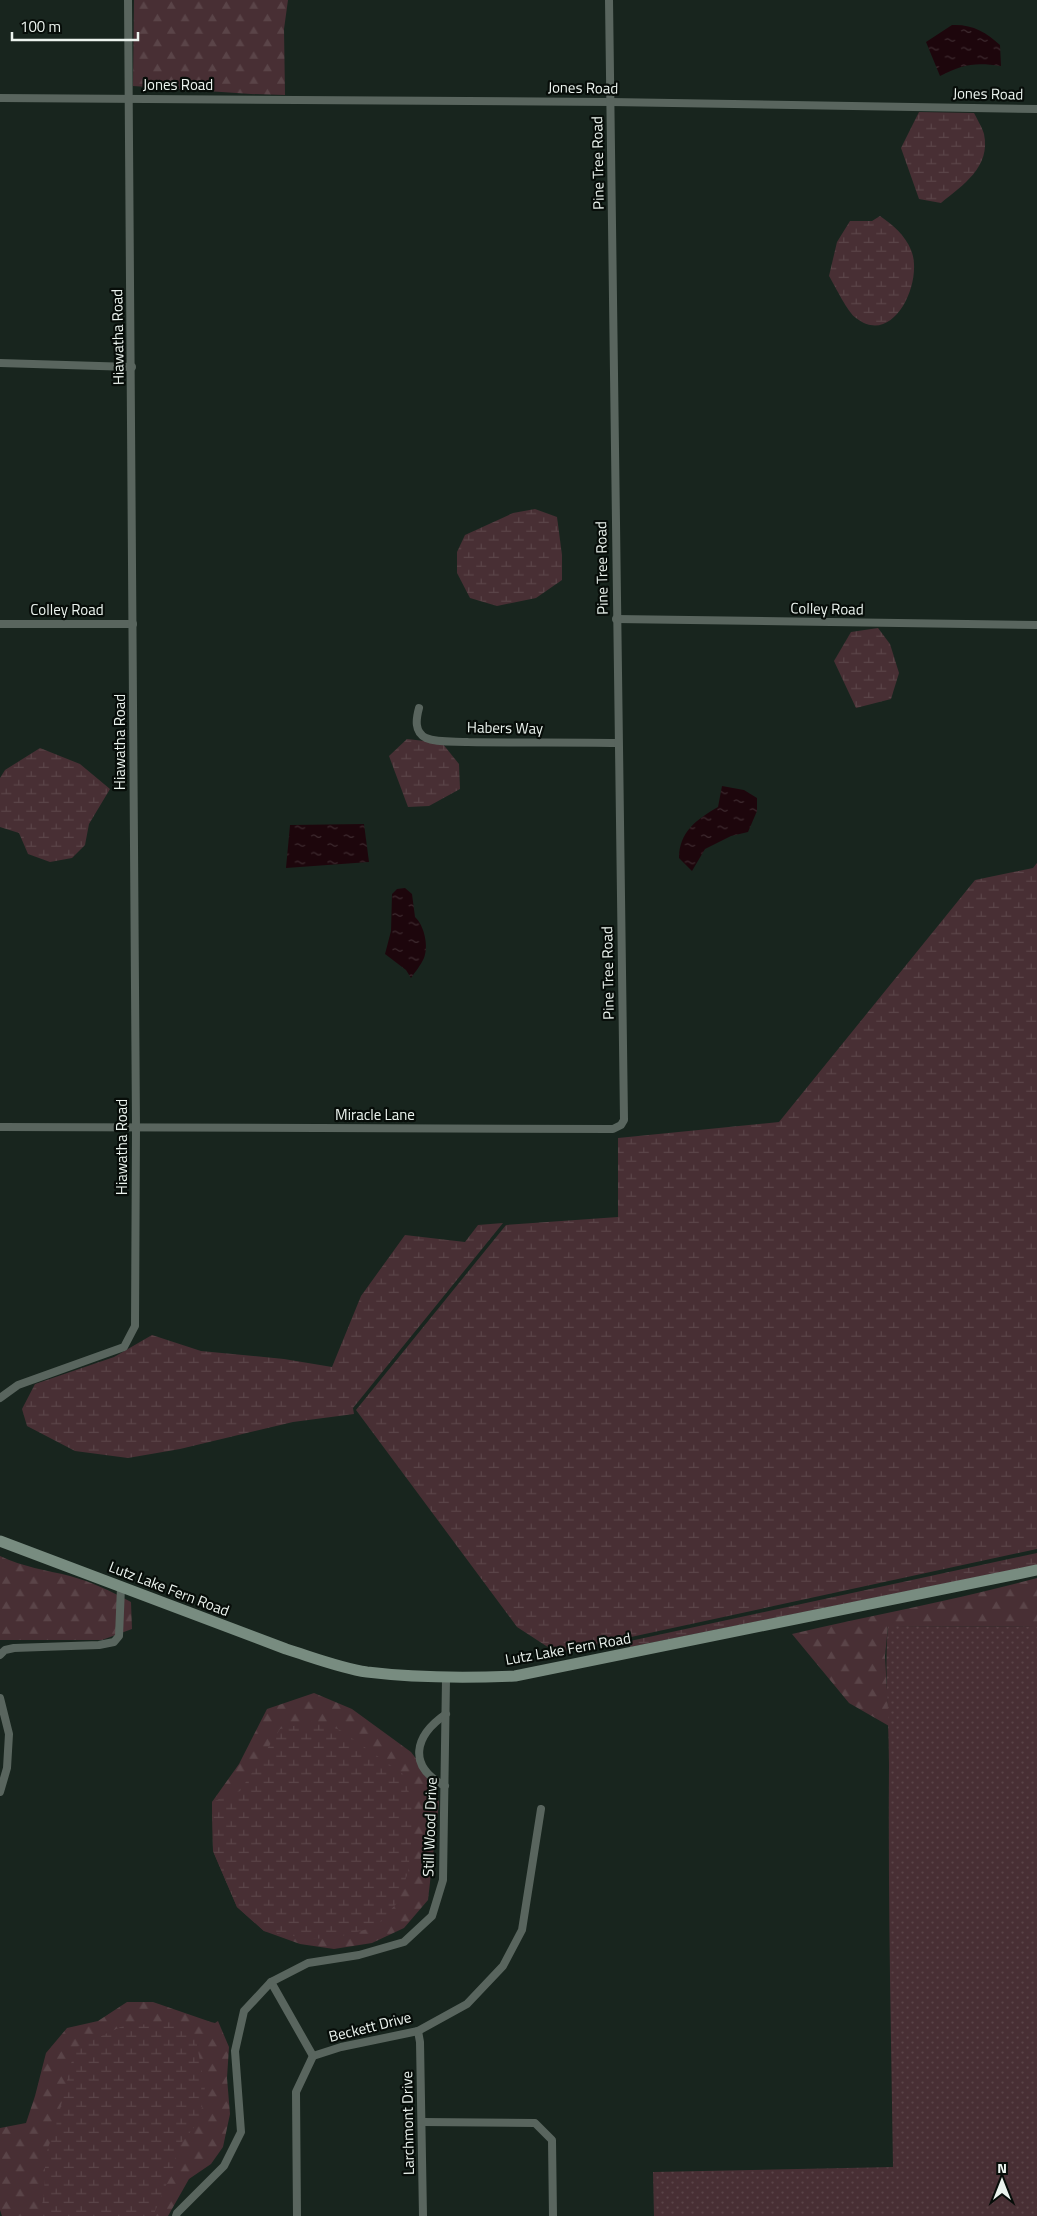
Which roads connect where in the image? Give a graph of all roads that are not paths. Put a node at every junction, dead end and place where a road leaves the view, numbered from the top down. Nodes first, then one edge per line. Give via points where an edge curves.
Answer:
1 (128, 0) edge
2 (609, 0) edge
3 (0, 98) edge
4 (129, 98) junction
5 (611, 102) junction
6 (1037, 109) edge
7 (0, 363) edge
8 (132, 367) junction
9 (616, 619) junction
10 (0, 624) edge
11 (133, 624) junction
12 (1037, 625) edge
13 (419, 708) dead end
14 (618, 742) junction
15 (0, 1127) edge
16 (136, 1128) junction
17 (613, 1129) joint
18 (0, 1398) edge
19 (0, 1541) edge
20 (1037, 1570) edge
21 (121, 1587) junction
22 (0, 1655) edge
23 (446, 1678) junction
24 (0, 1698) edge
25 (446, 1714) junction
26 (445, 1786) junction
27 (0, 1792) edge
28 (541, 1809) dead end
29 (271, 1982) junction
30 (418, 2031) junction
31 (313, 2056) junction
32 (423, 2122) junction
33 (176, 2216) edge
34 (297, 2216) edge
35 (423, 2216) edge
36 (553, 2216) edge

1 - 4 street, Hiawatha Road
2 - 5 street, Pine Tree Road
3 - 4 street, Jones Road
4 - 5 street, Jones Road
4 - 8 street, Hiawatha Road
5 - 6 street, Jones Road
5 - 9 street, Pine Tree Road
7 - 8 street
8 - 11 street, Hiawatha Road
9 - 12 street, Colley Road
9 - 14 street, Pine Tree Road
10 - 11 street, Colley Road
11 - 16 street, Hiawatha Road
13 - 14 street, Habers Way via 418,731 426,738 443,741
14 - 17 street, Pine Tree Road via 625,1116 621,1125
15 - 16 street, Miracle Lane
16 - 17 street, Miracle Lane
16 - 18 street, Hiawatha Road via 136,1326 124,1347 18,1385
19 - 21 main road, Lutz Lake Fern Road
20 - 23 main road, Lutz Lake Fern Road via 516,1676
21 - 22 street via 119,1636 114,1642 99,1646 14,1648
21 - 23 main road, Lutz Lake Fern Road via 326,1662 366,1671
23 - 25 street, Still Wood Drive
24 - 27 street via 9,1734 7,1768
25 - 26 street, Still Wood Drive
25 - 26 street via 426,1732 419,1754 423,1769
26 - 29 street, Still Wood Drive via 443,1880 432,1916 404,1942 359,1955 308,1963
28 - 30 street, Beckett Drive via 522,1930 503,1966 467,2004
29 - 31 street
29 - 33 street, Still Wood Drive via 244,2010 235,2051 241,2132 224,2166
30 - 31 street, Beckett Drive
30 - 32 street, Larchmont Drive
31 - 34 street, Beckett Drive via 296,2092
32 - 35 street, Larchmont Drive
32 - 36 street via 536,2123 552,2140

